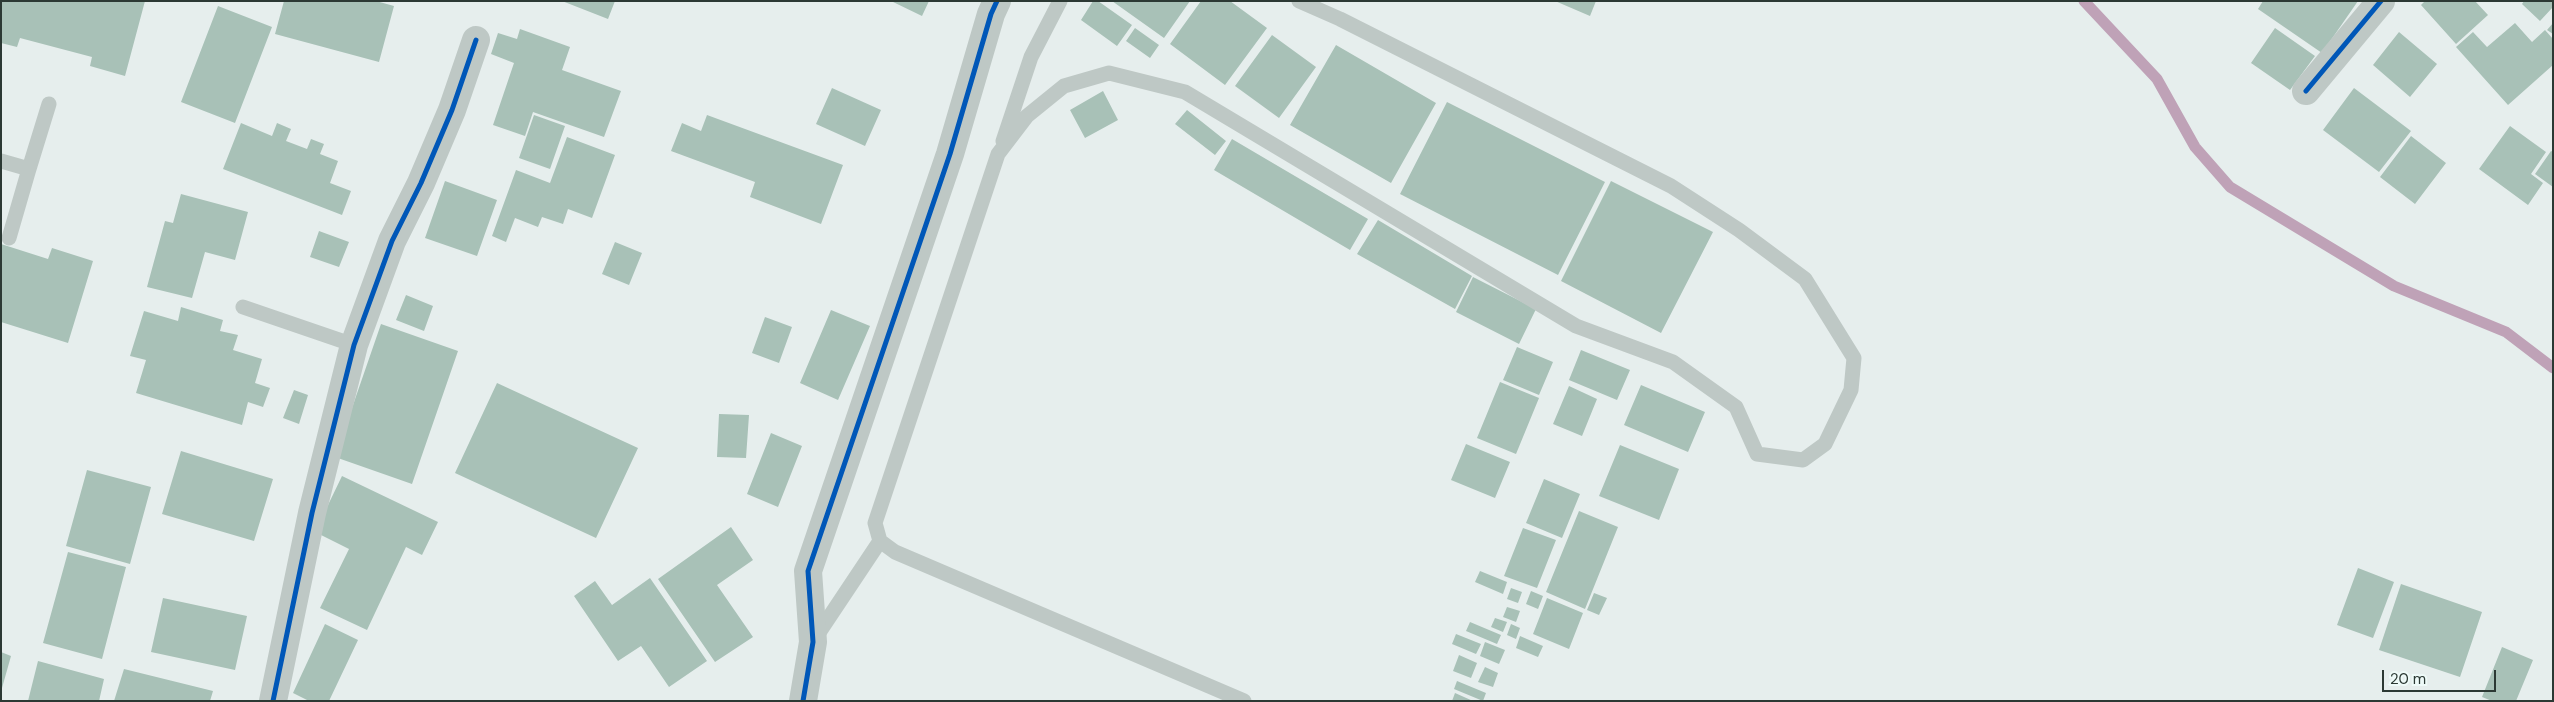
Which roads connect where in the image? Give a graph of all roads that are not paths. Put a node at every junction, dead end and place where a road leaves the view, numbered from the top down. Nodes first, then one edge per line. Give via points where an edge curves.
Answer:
1 (997, 1) edge
2 (1060, 1) edge
3 (1298, 1) edge
4 (2381, 1) edge
5 (476, 40) dead end
6 (2306, 91) dead end
7 (49, 104) dead end
8 (998, 154) junction
9 (1, 161) edge
10 (29, 170) junction
11 (9, 238) dead end
12 (243, 306) dead end
13 (354, 345) junction
14 (880, 540) junction
15 (813, 642) junction
16 (273, 701) edge
17 (803, 701) edge
18 (1244, 701) edge

1 - 15 street via 950,154 808,572
2 - 8 lane via 1032,57
3 - 8 lane via 1340,19 1671,186 1739,230 1805,279 1854,358 1851,390 1825,444 1803,460 1757,454 1736,407 1673,362 1576,326 1185,92 1109,73 1064,86 1027,116
4 - 6 street
5 - 13 street via 452,110 392,241
7 - 10 lane
8 - 14 lane via 875,523
9 - 10 lane
10 - 11 lane
12 - 13 lane
13 - 16 street via 312,513
14 - 15 lane
14 - 18 lane via 895,552
15 - 17 street

